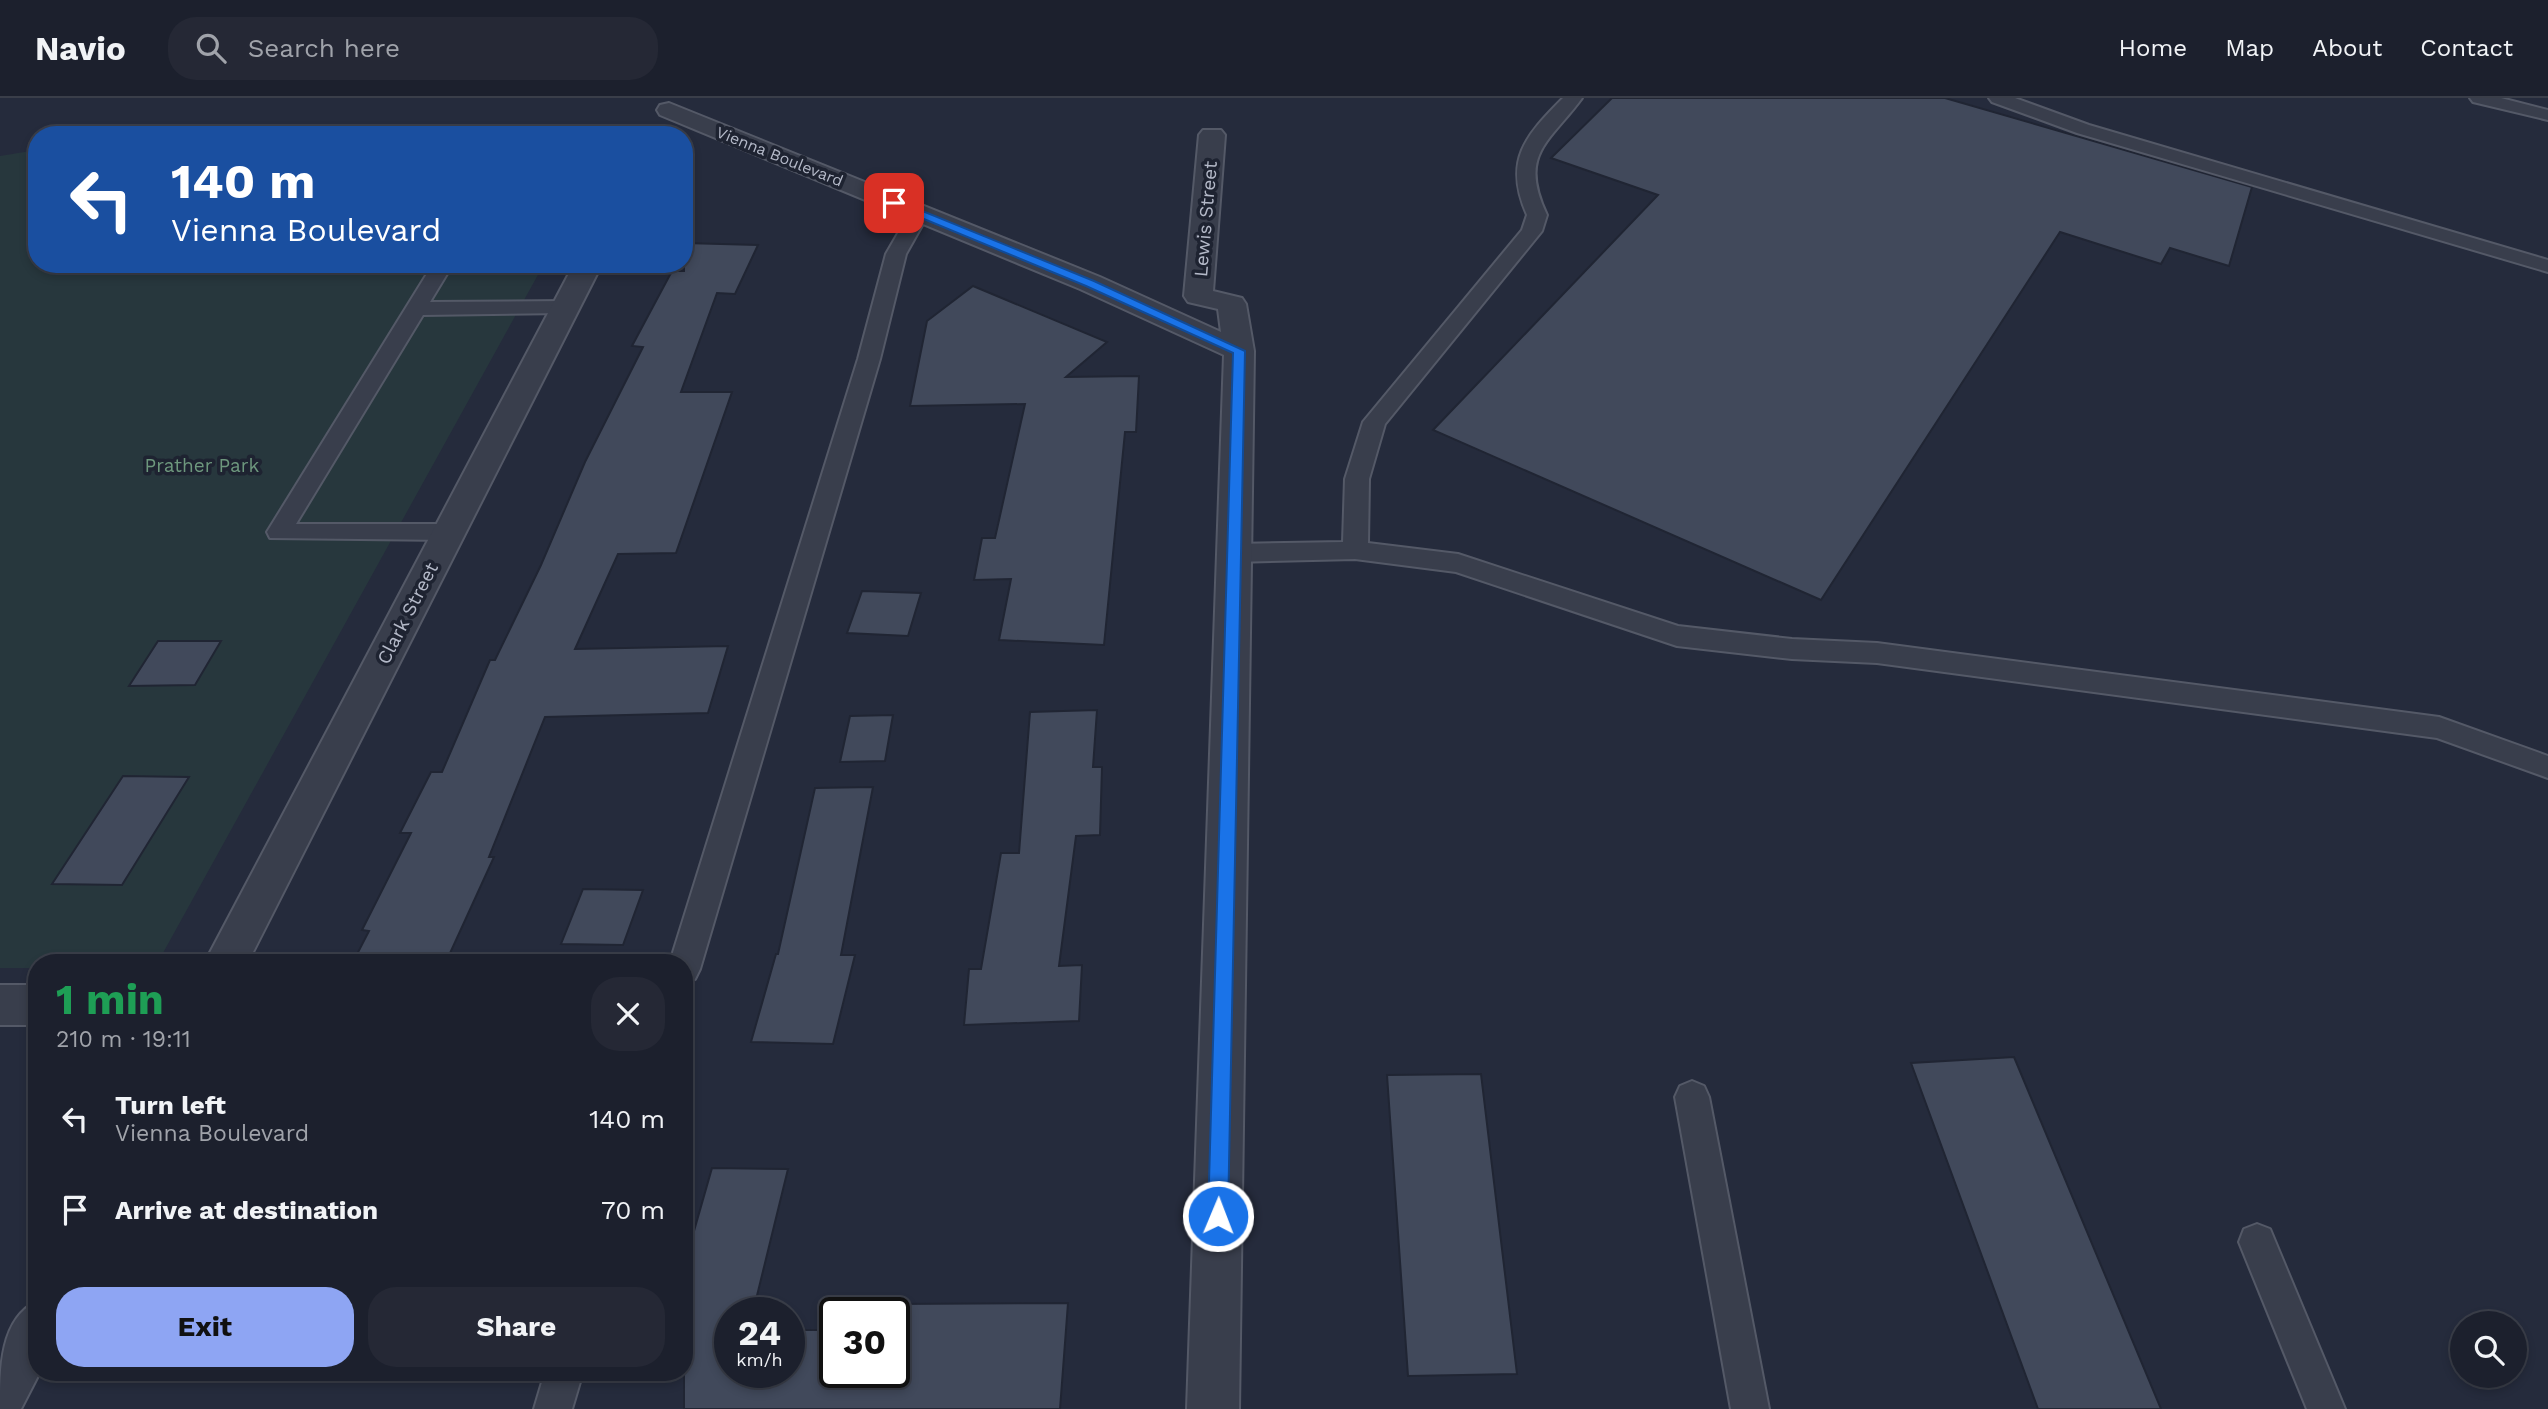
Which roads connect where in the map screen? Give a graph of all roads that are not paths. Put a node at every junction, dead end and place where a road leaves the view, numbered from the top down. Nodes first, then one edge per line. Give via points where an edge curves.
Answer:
1 (1573, 98) edge
2 (1998, 98) edge
3 (2479, 98) edge
4 (671, 104) edge
5 (2548, 115) edge
6 (660, 126) edge
7 (1212, 135) dead end
8 (919, 213) junction
9 (2548, 266) edge
10 (438, 273) edge
11 (583, 273) edge
12 (566, 307) junction
13 (416, 309) junction
14 (1239, 351) junction
15 (449, 532) junction
16 (1355, 550) junction
17 (1234, 553) junction
18 (2548, 767) edge
19 (230, 954) edge
20 (689, 954) edge
21 (0, 1005) edge
22 (28, 1005) edge
23 (1692, 1097) dead end
24 (2257, 1242) dead end
25 (28, 1343) edge
26 (561, 1381) edge
27 (0, 1396) edge
28 (553, 1409) edge
29 (1213, 1409) edge
30 (1750, 1409) edge
31 (2326, 1409) edge

1 - 16 lane via 1542,129 1525,159 1524,192 1537,215 1532,231 1374,422 1357,479
2 - 9 lane via 2083,129
3 - 5 lane
4 - 6 street
4 - 8 street, Vienna Boulevard
7 - 14 street, Lewis Street via 1198,296 1232,303
8 - 14 street, Vienna Boulevard
8 - 20 lane via 896,254 865,372
10 - 13 lane
11 - 12 street, Clark Street
12 - 13 lane
12 - 15 street, Clark Street
13 - 15 lane via 279,532
14 - 17 street, Lewis Street
15 - 19 street, Clark Street
16 - 17 lane
16 - 18 lane via 1458,563 1677,636 1877,653 2439,728
17 - 29 street, Lewis Street
21 - 22 street
23 - 30 lane
24 - 31 lane
25 - 27 street
26 - 28 lane

